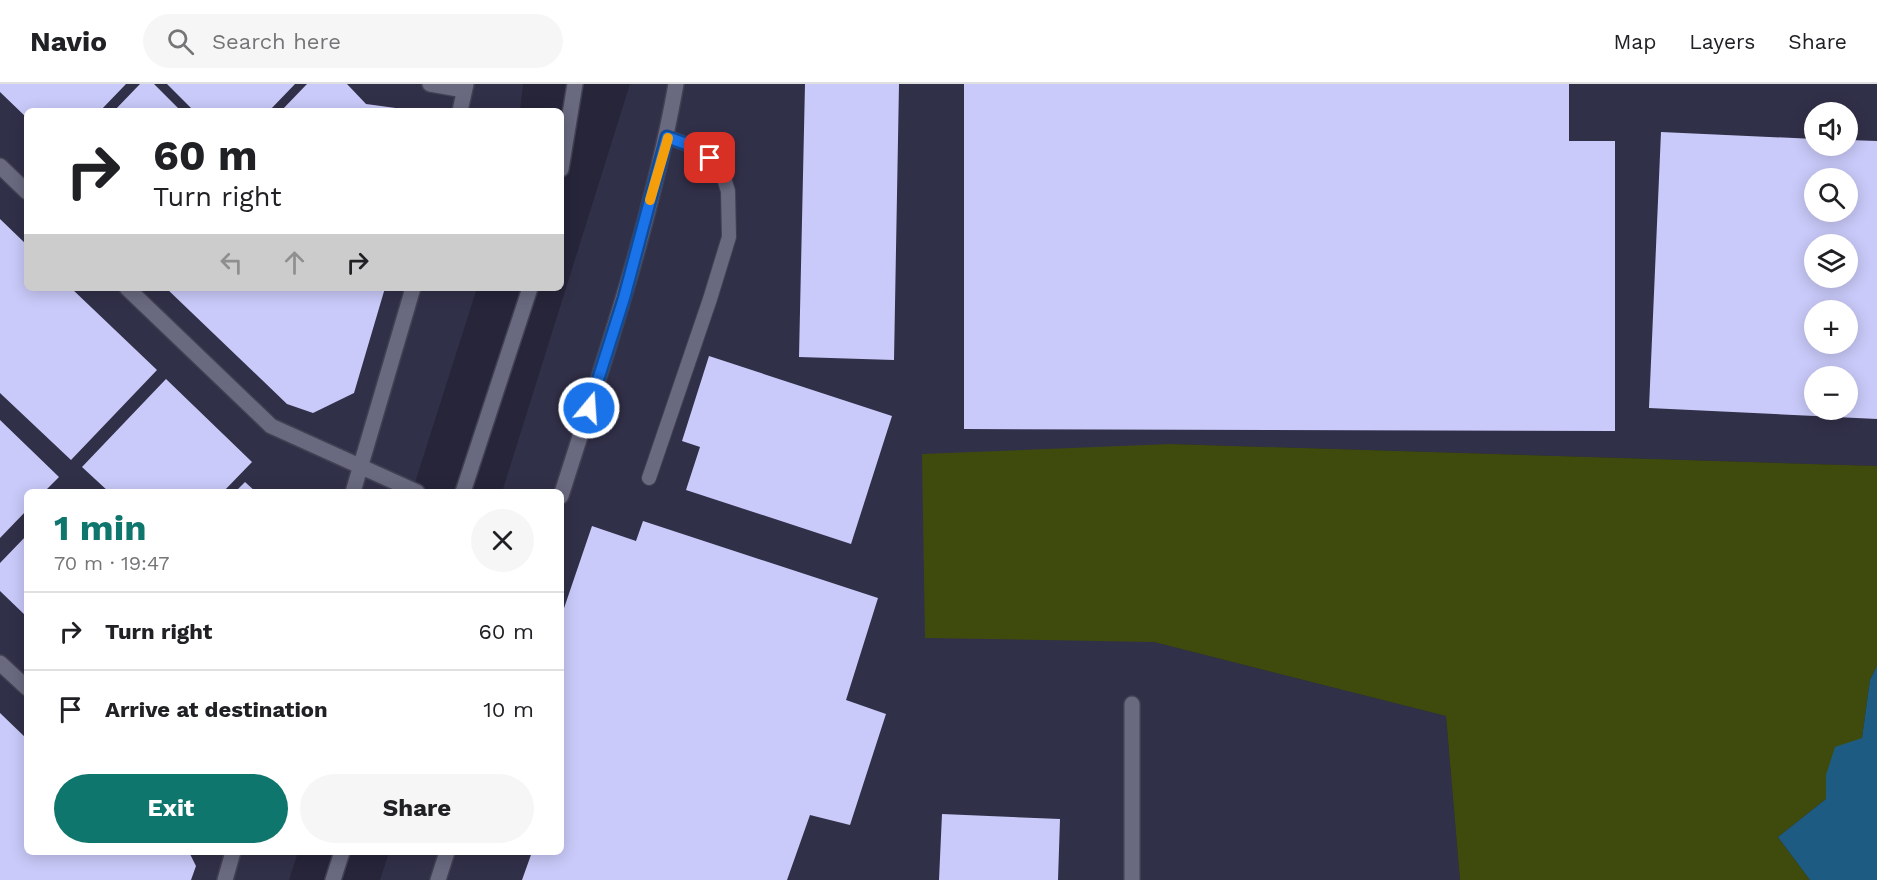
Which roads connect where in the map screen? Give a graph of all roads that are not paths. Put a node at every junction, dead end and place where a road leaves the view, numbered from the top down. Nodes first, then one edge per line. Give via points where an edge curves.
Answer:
1 (430, 84) edge
2 (575, 84) edge
3 (676, 84) edge
4 (465, 87) edge
5 (461, 108) edge
6 (667, 137) junction
7 (564, 151) edge
8 (0, 166) edge
9 (24, 189) edge
10 (130, 291) edge
11 (412, 291) edge
12 (529, 291) edge
13 (361, 468) junction
14 (649, 478) dead end
15 (354, 489) edge
16 (410, 489) edge
17 (464, 489) edge
18 (563, 489) edge
19 (0, 663) edge
20 (24, 685) edge
21 (1132, 704) dead end
22 (232, 855) edge
23 (341, 855) edge
24 (446, 855) edge
25 (225, 880) edge
26 (333, 880) edge
27 (438, 880) edge
28 (1132, 880) edge

1 - 4 street
2 - 7 street
3 - 6 street
4 - 5 street
6 - 14 lane via 700,149 720,166 728,191 729,237
6 - 18 street via 624,298
8 - 9 street
10 - 13 street via 271,426
11 - 13 street
12 - 17 street
13 - 15 street
13 - 16 street
19 - 20 street
21 - 28 street
22 - 25 street
23 - 26 street
24 - 27 street

